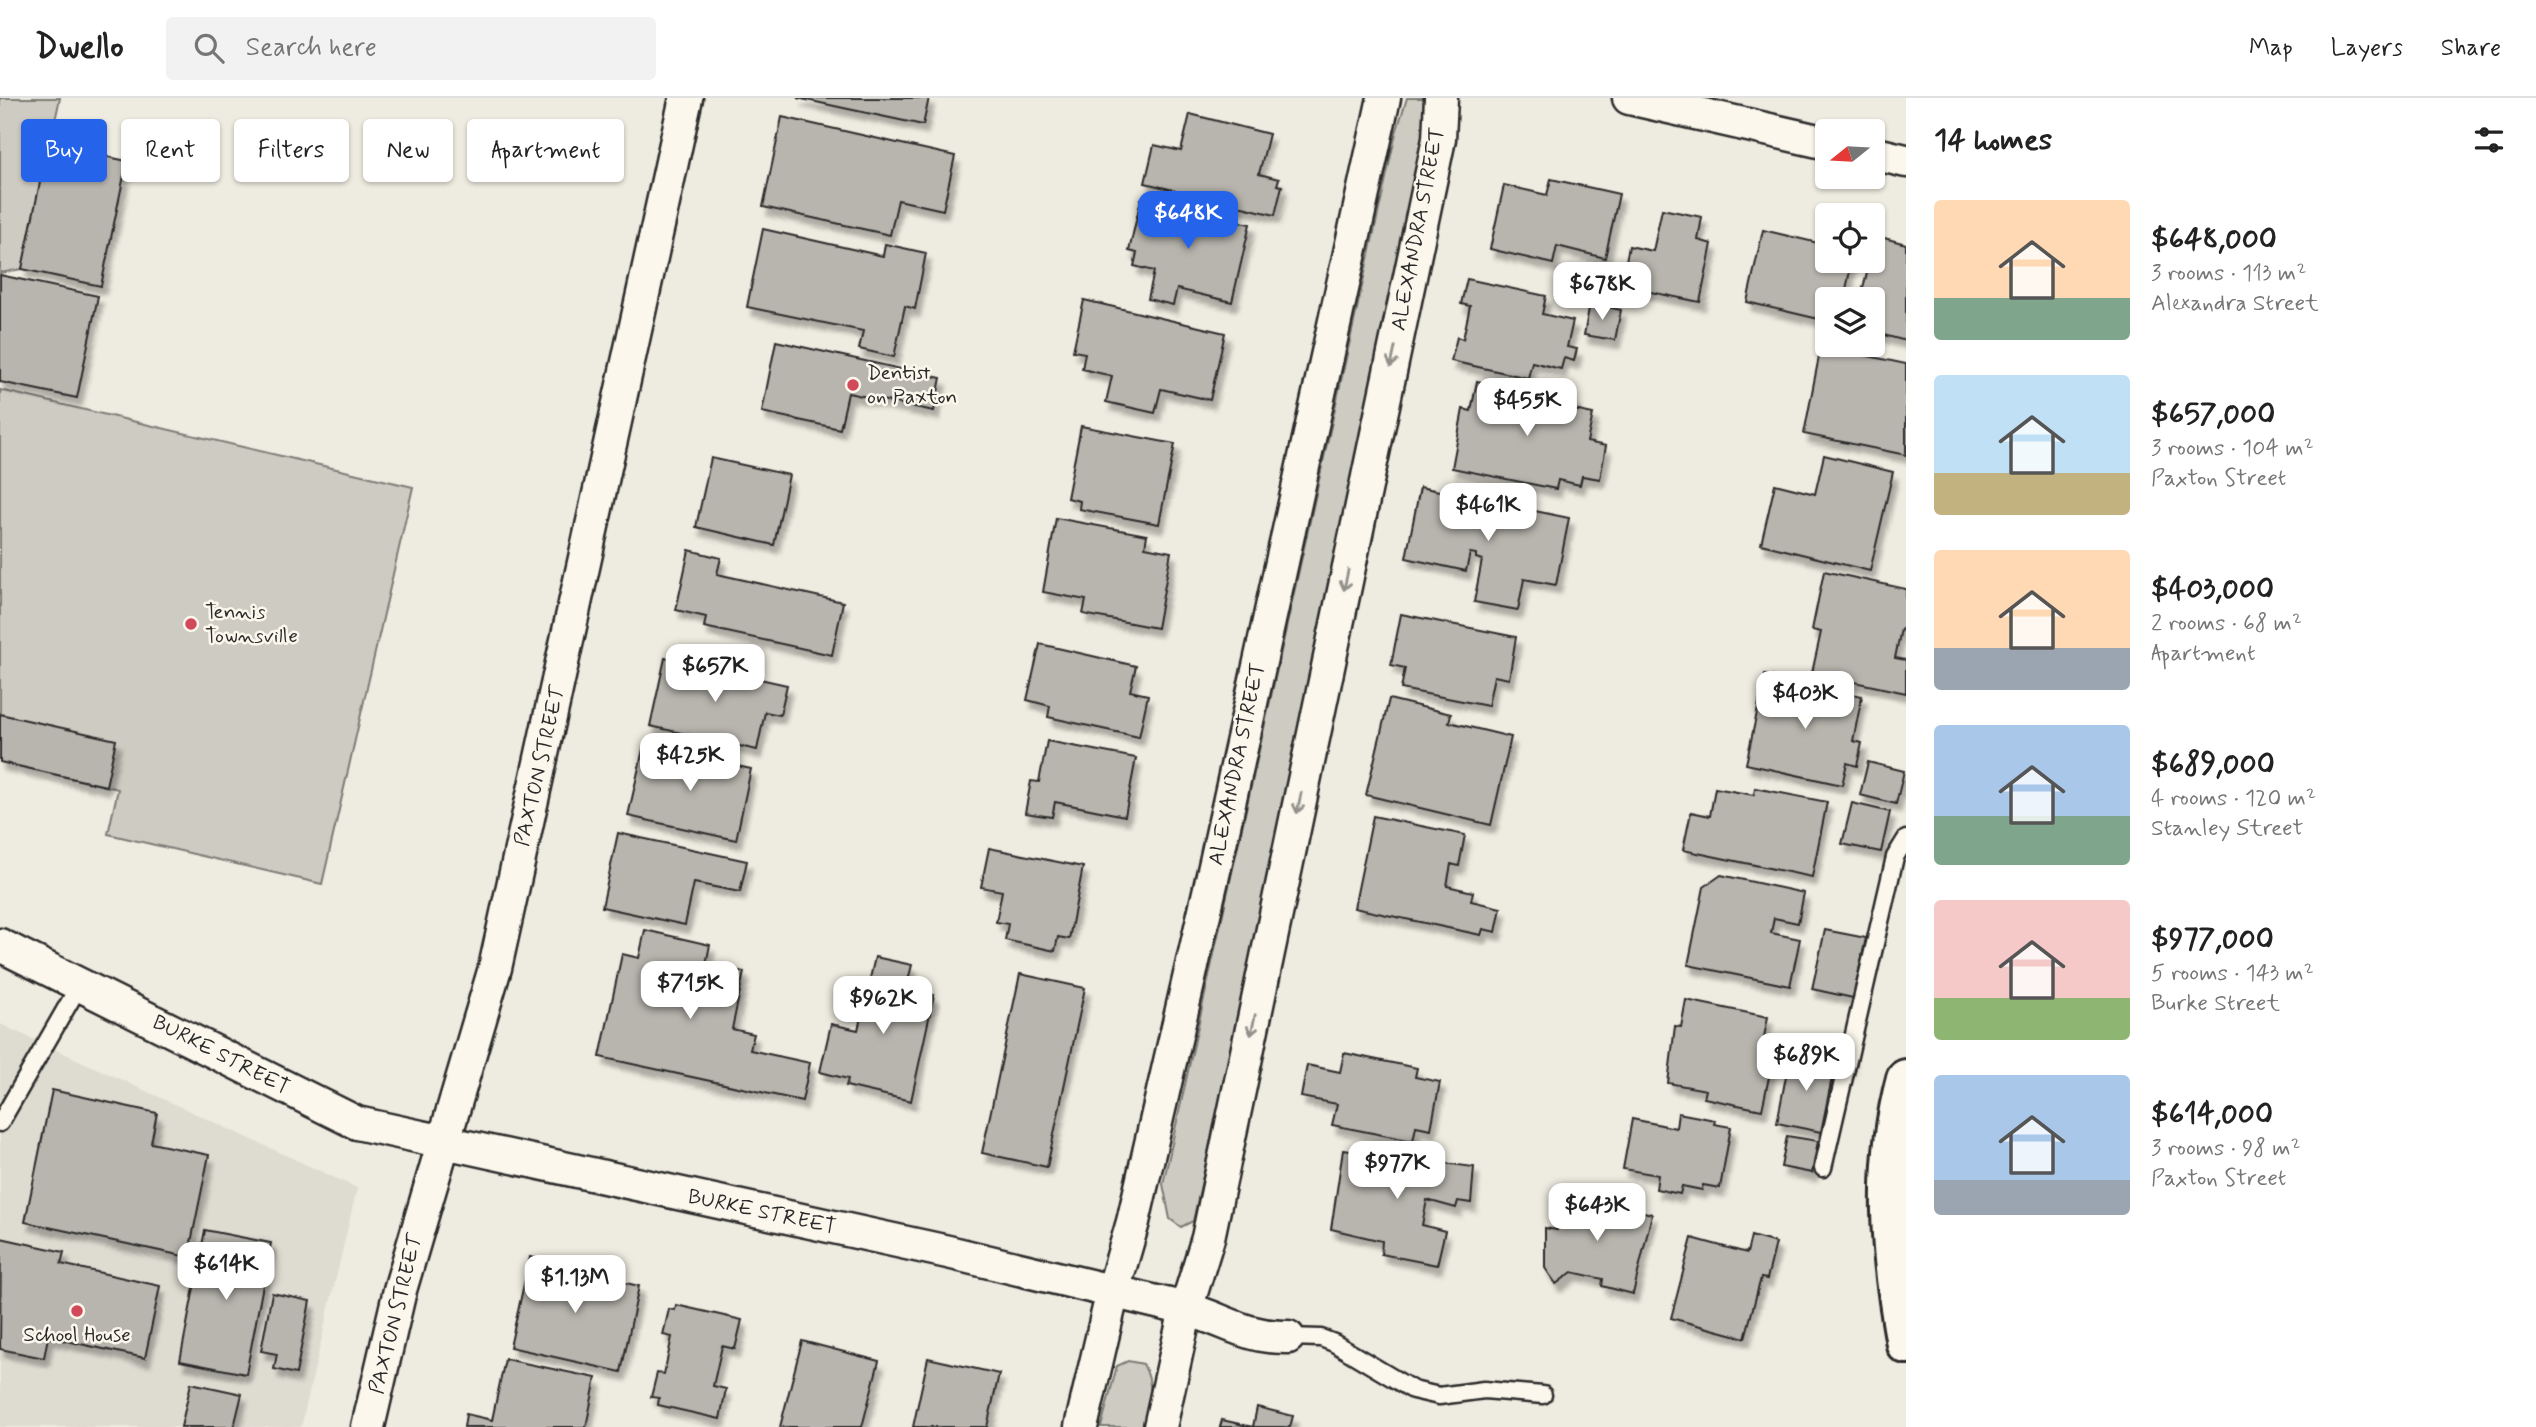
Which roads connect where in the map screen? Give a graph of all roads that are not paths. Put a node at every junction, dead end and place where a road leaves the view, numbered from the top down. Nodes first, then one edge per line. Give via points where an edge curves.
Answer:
1 (686, 98) edge
2 (1384, 98) edge
3 (1441, 98) edge
4 (1629, 98) edge
5 (1815, 140) edge
6 (1885, 156) edge
7 (1906, 161) edge
8 (1906, 839) edge
9 (0, 945) edge
10 (80, 984) junction
11 (1906, 1080) edge
12 (0, 1123) edge
13 (444, 1142) junction
14 (1823, 1168) dead end
15 (1113, 1291) junction
16 (1186, 1309) junction
17 (1287, 1337) joint
18 (1906, 1344) edge
19 (1544, 1395) dead end
20 (368, 1427) edge
21 (1081, 1427) edge
22 (1160, 1427) edge

1 - 13 street, PAXTON STREET via 495,968
2 - 15 street, ALEXANDRA STREET via 1219,848
3 -> 16 street, ALEXANDRA STREET via 1434,167 1211,1224
4 - 5 street
6 - 7 street
8 - 14 lane via 1895,857
9 - 10 street, BURKE STREET
10 - 12 lane
10 - 13 street, BURKE STREET via 357,1123
11 - 18 main road via 1890,1207 1892,1266
13 - 15 street, BURKE STREET
13 - 20 street, PAXTON STREET via 400,1290
15 - 16 street, BURKE STREET
15 - 21 street, ALEXANDRA STREET
16 - 17 street, BURKE STREET via 1238,1330
16 - 22 street, ALEXANDRA STREET
17 - 19 lane, BURKE STREET via 1334,1343 1413,1390 1439,1396 1484,1390

